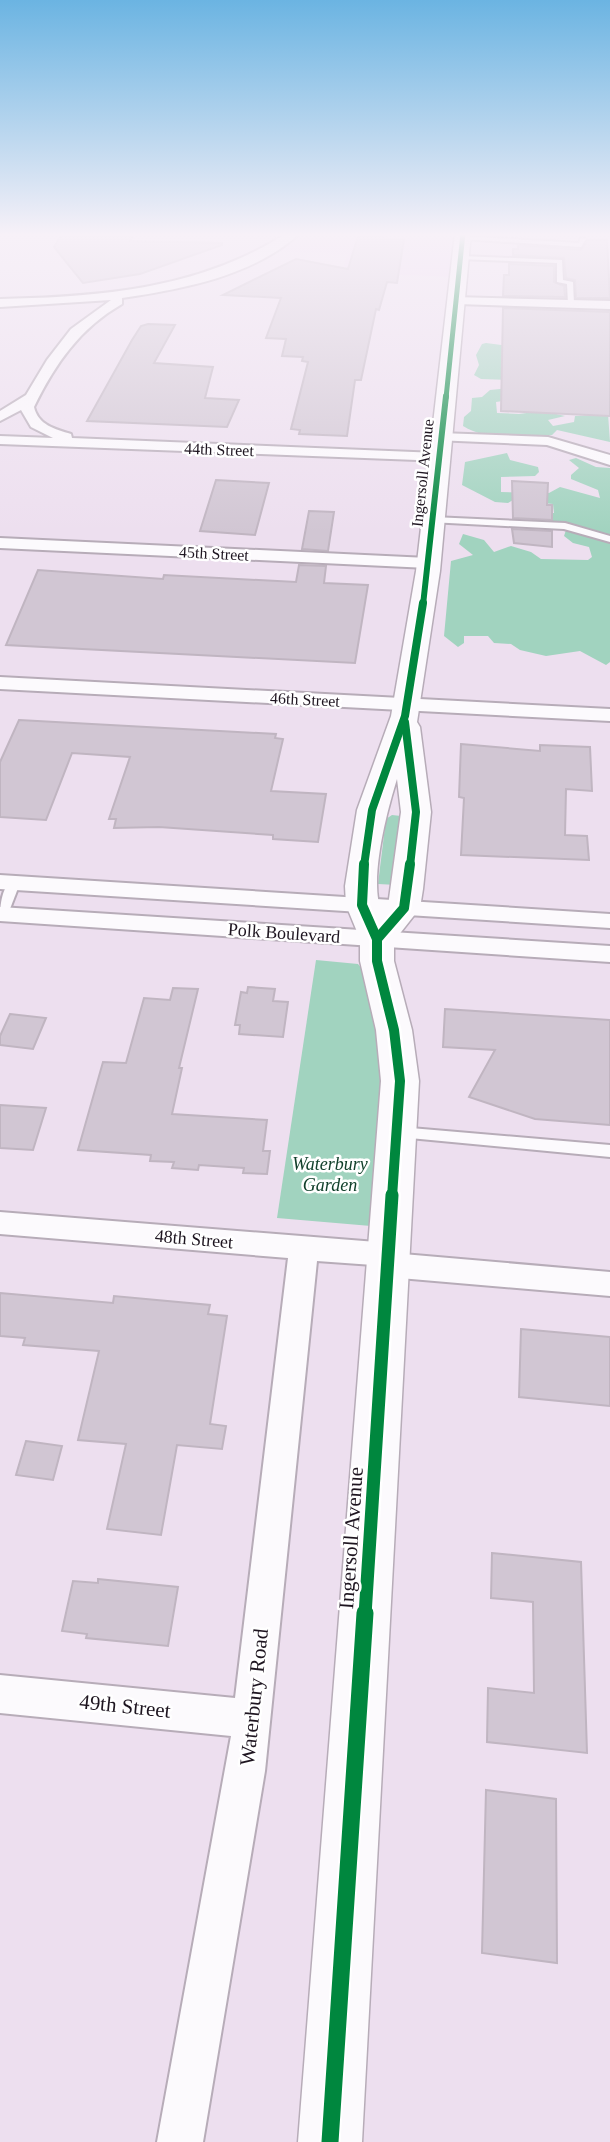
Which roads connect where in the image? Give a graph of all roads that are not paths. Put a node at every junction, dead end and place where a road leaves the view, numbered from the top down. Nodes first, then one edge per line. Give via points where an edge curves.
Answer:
1 (62, 333) edge
2 (454, 333) edge
3 (32, 398) junction
4 (0, 417) edge
5 (0, 440) edge
6 (89, 443) junction
7 (439, 448) junction
8 (610, 460) edge
9 (433, 520) junction
10 (610, 539) edge
11 (0, 543) edge
12 (428, 563) junction
13 (0, 683) edge
14 (406, 710) junction
15 (610, 715) edge
16 (7, 883) edge
17 (1, 914) edge
18 (381, 917) junction
19 (610, 921) edge
20 (610, 954) edge
21 (397, 1132) junction
22 (610, 1151) edge
23 (0, 1223) edge
24 (304, 1248) junction
25 (388, 1260) junction
26 (610, 1284) edge
27 (0, 1694) edge
28 (251, 1719) junction
29 (180, 2142) edge
30 (330, 2142) edge

1 - 3 street
2 - 7 main road, Ingersoll Avenue
3 - 4 street
3 - 6 street via 28,415 36,424
5 - 6 street, 44th Street
6 - 7 street, 44th Street
7 - 8 street, 44th Street via 548,441
7 - 9 main road, Ingersoll Avenue
9 - 10 lane via 565,526
9 - 12 main road, Ingersoll Avenue
11 - 12 street, 45th Street
12 - 14 main road, Ingersoll Avenue
13 - 14 street, 46th Street
14 - 15 street, 46th Street
14 - 18 main road, Ingersoll Avenue via 416,812
14 - 18 main road, Ingersoll Avenue via 372,810 361,886
16 - 17 lane
16 - 18 street, Polk Boulevard
17 - 18 street, Polk Boulevard
18 - 19 street, Polk Boulevard
18 - 20 street, Polk Boulevard
18 - 21 main road, Ingersoll Avenue via 377,961 399,1063
21 - 22 lane
21 - 25 main road, Ingersoll Avenue
23 - 24 street, 48th Street
24 - 25 street, 48th Street
24 - 28 street, Waterbury Road
25 - 26 street, 48th Street
25 - 30 main road, Ingersoll Avenue
27 - 28 street, 49th Street
28 - 29 street, Waterbury Road via 246,1771

